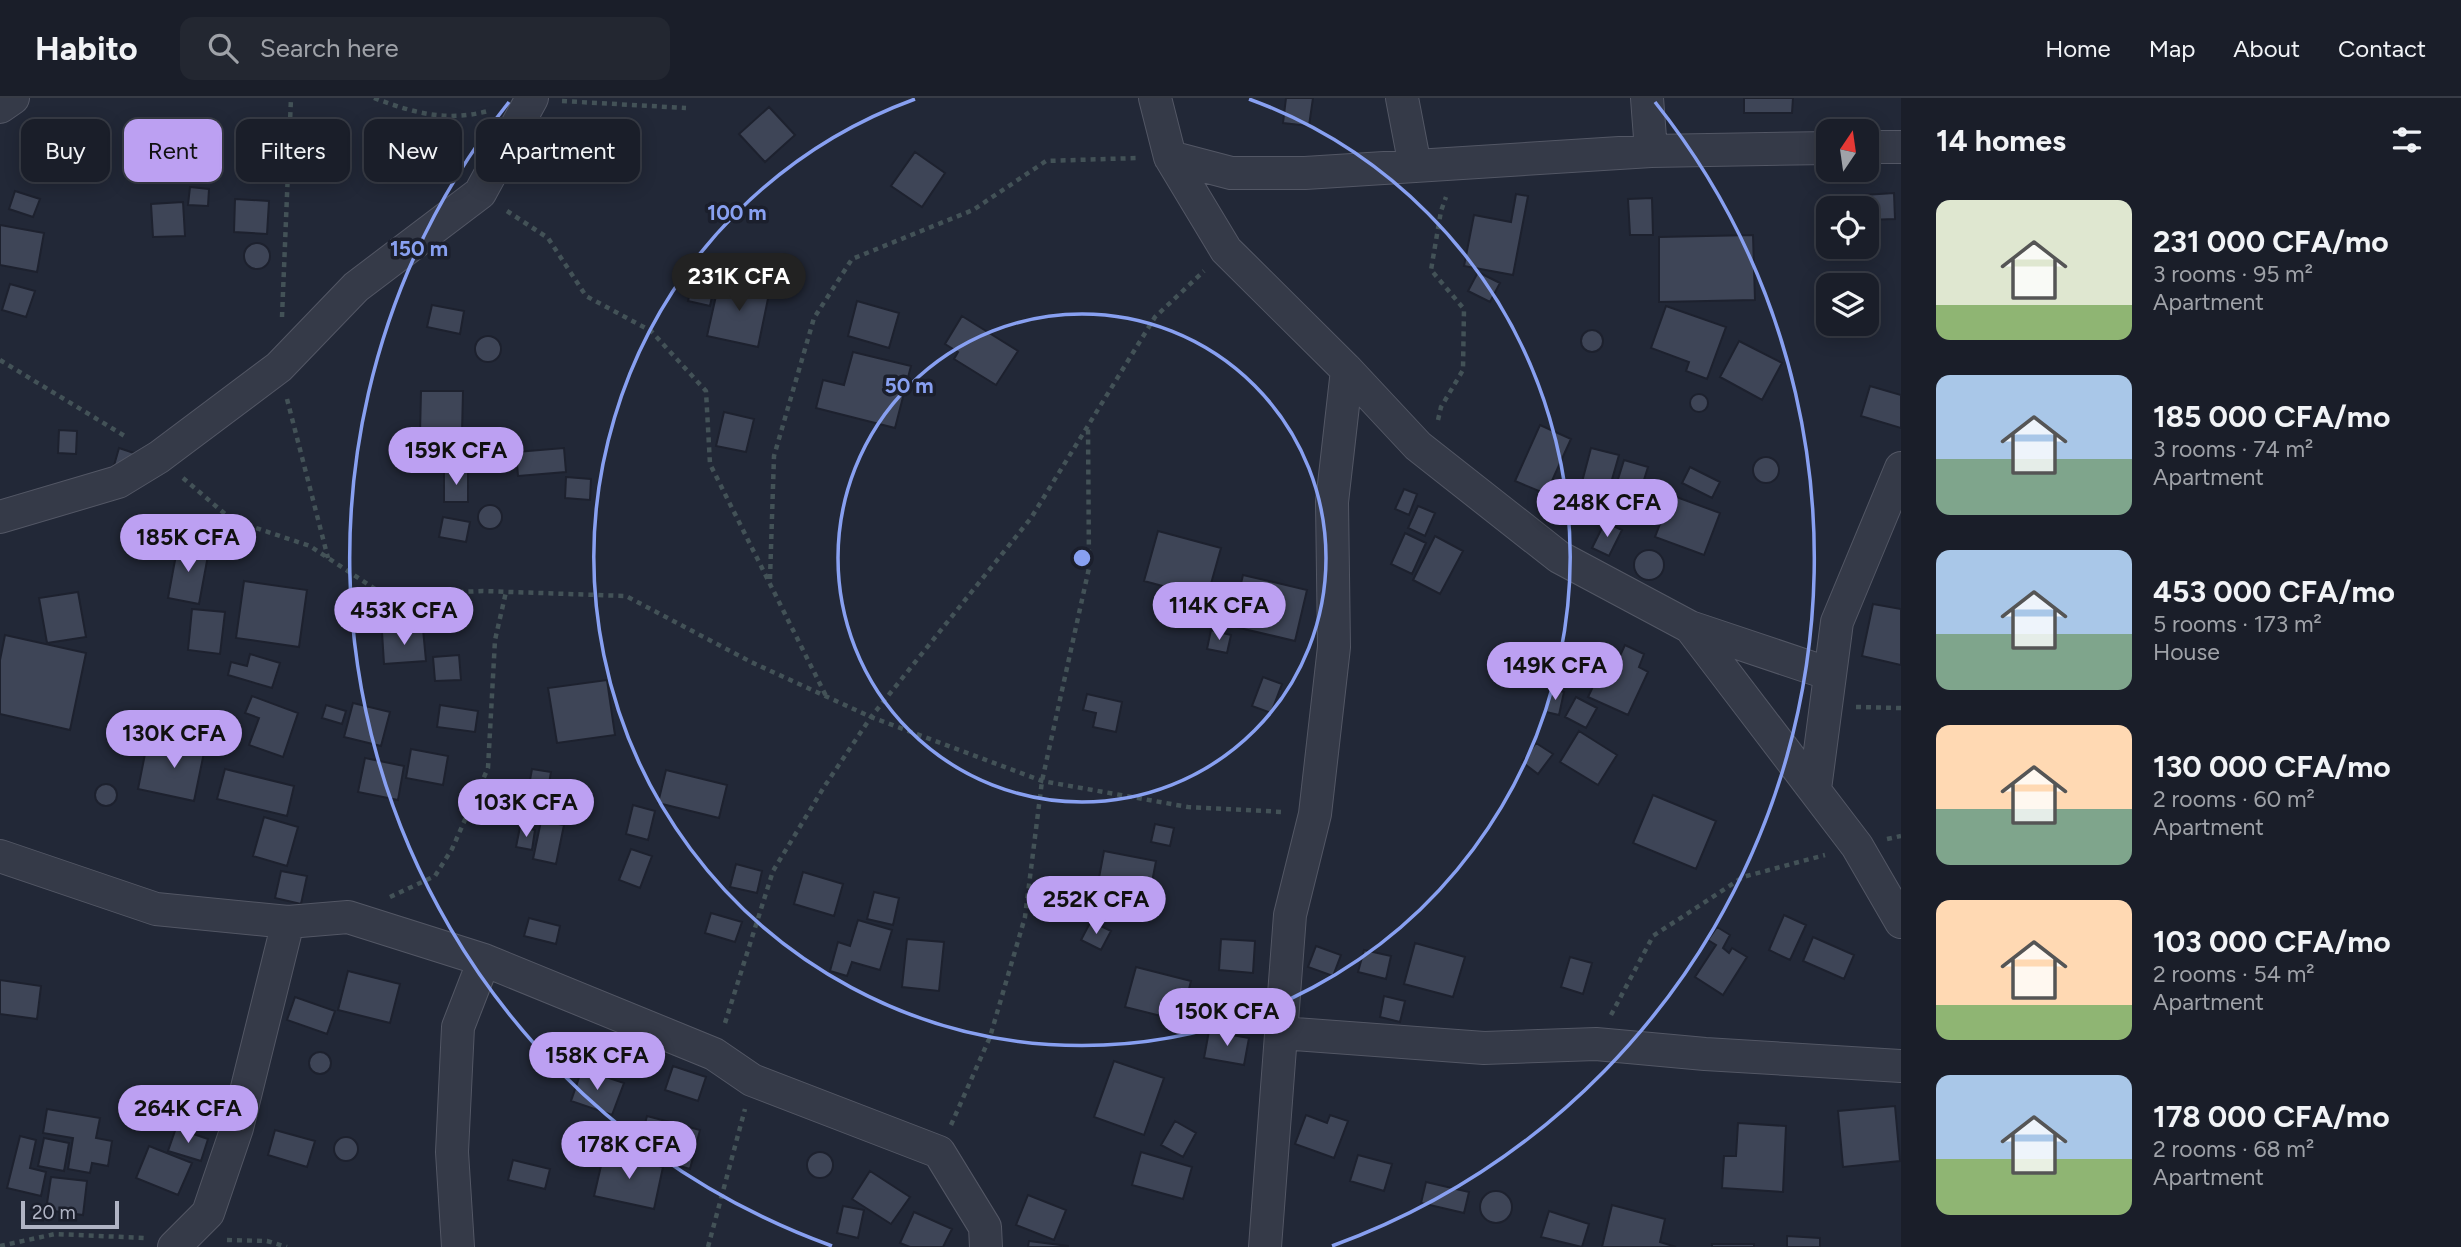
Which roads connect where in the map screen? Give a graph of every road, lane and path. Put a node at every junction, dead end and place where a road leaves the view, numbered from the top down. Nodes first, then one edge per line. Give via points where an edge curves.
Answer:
1 (13, 98) edge
2 (531, 98) edge
3 (1155, 98) edge
4 (1402, 98) edge
5 (1647, 98) edge
6 (0, 107) edge
7 (1880, 147) edge
8 (1901, 147) edge
9 (1816, 148) edge
10 (1651, 151) junction
11 (1170, 157) junction
12 (1415, 166) junction
13 (480, 193) junction
14 (1448, 194) dead end
15 (1226, 250) junction
16 (0, 360) edge
17 (1348, 370) junction
18 (1088, 425) junction
19 (1418, 446) junction
20 (159, 457) junction
21 (1901, 468) edge
22 (0, 517) edge
23 (770, 579) junction
24 (506, 592) junction
25 (1690, 626) junction
26 (1830, 674) junction
27 (826, 696) junction
28 (1826, 706) junction
29 (1901, 708) edge
30 (871, 717) junction
31 (1042, 780) junction
32 (1815, 789) junction
33 (1315, 814) junction
34 (1901, 836) edge
35 (1857, 846) junction
36 (0, 856) edge
37 (348, 917) junction
38 (288, 922) junction
39 (1901, 922) edge
40 (484, 960) junction
41 (1281, 1033) junction
42 (1596, 1044) junction
43 (714, 1054) junction
44 (1901, 1066) edge
45 (752, 1080) junction
46 (939, 1152) junction
47 (174, 1247) edge
48 (458, 1247) edge
49 (708, 1247) edge
50 (986, 1247) edge
51 (1265, 1247) edge

1 - 6 street
2 - 13 street
3 - 11 street
4 - 12 street
5 - 10 street
7 - 8 street
9 - 10 street
10 - 12 street
11 - 12 street via 1231,173
11 - 15 street
11 - 23 path via 1046,161 973,209 852,259 814,318 774,456
13 - 20 street via 356,288 279,367
13 - 23 path via 548,238 586,296 650,331 706,391 710,464
14 - 19 path via 1431,270 1464,309 1463,370 1441,407 1432,444
15 - 17 street
15 - 18 path via 1155,317
16 - 20 path
17 - 19 street
17 - 33 street via 1332,502 1334,647
18 - 30 path via 1031,518
18 - 31 path via 1089,568
19 - 25 street via 1559,557
20 - 22 street via 118,482
20 - 24 path via 232,520 310,546 384,595
21 - 26 street via 1837,622
23 - 27 path
24 - 27 path via 626,596
24 - 37 path via 495,640 488,768 452,849 435,876
25 - 26 street
25 - 32 street
26 - 28 street
27 - 30 path
28 - 29 path
28 - 32 street
30 - 31 path
30 - 43 path via 774,872
31 - 33 path via 1188,807
31 - 46 path via 1025,917 990,1037
32 - 35 street
33 - 41 street via 1290,915
34 - 35 path
35 - 39 street
35 - 42 path via 1743,877 1653,936
36 - 38 street via 156,909
37 - 38 street
37 - 40 street
38 - 47 street via 237,1128 208,1213
40 - 43 street
40 - 48 street via 458,1027 452,1152
41 - 42 street via 1484,1048
41 - 51 street
42 - 44 street
43 - 45 street
45 - 46 street
45 - 49 path
46 - 50 street via 985,1227

